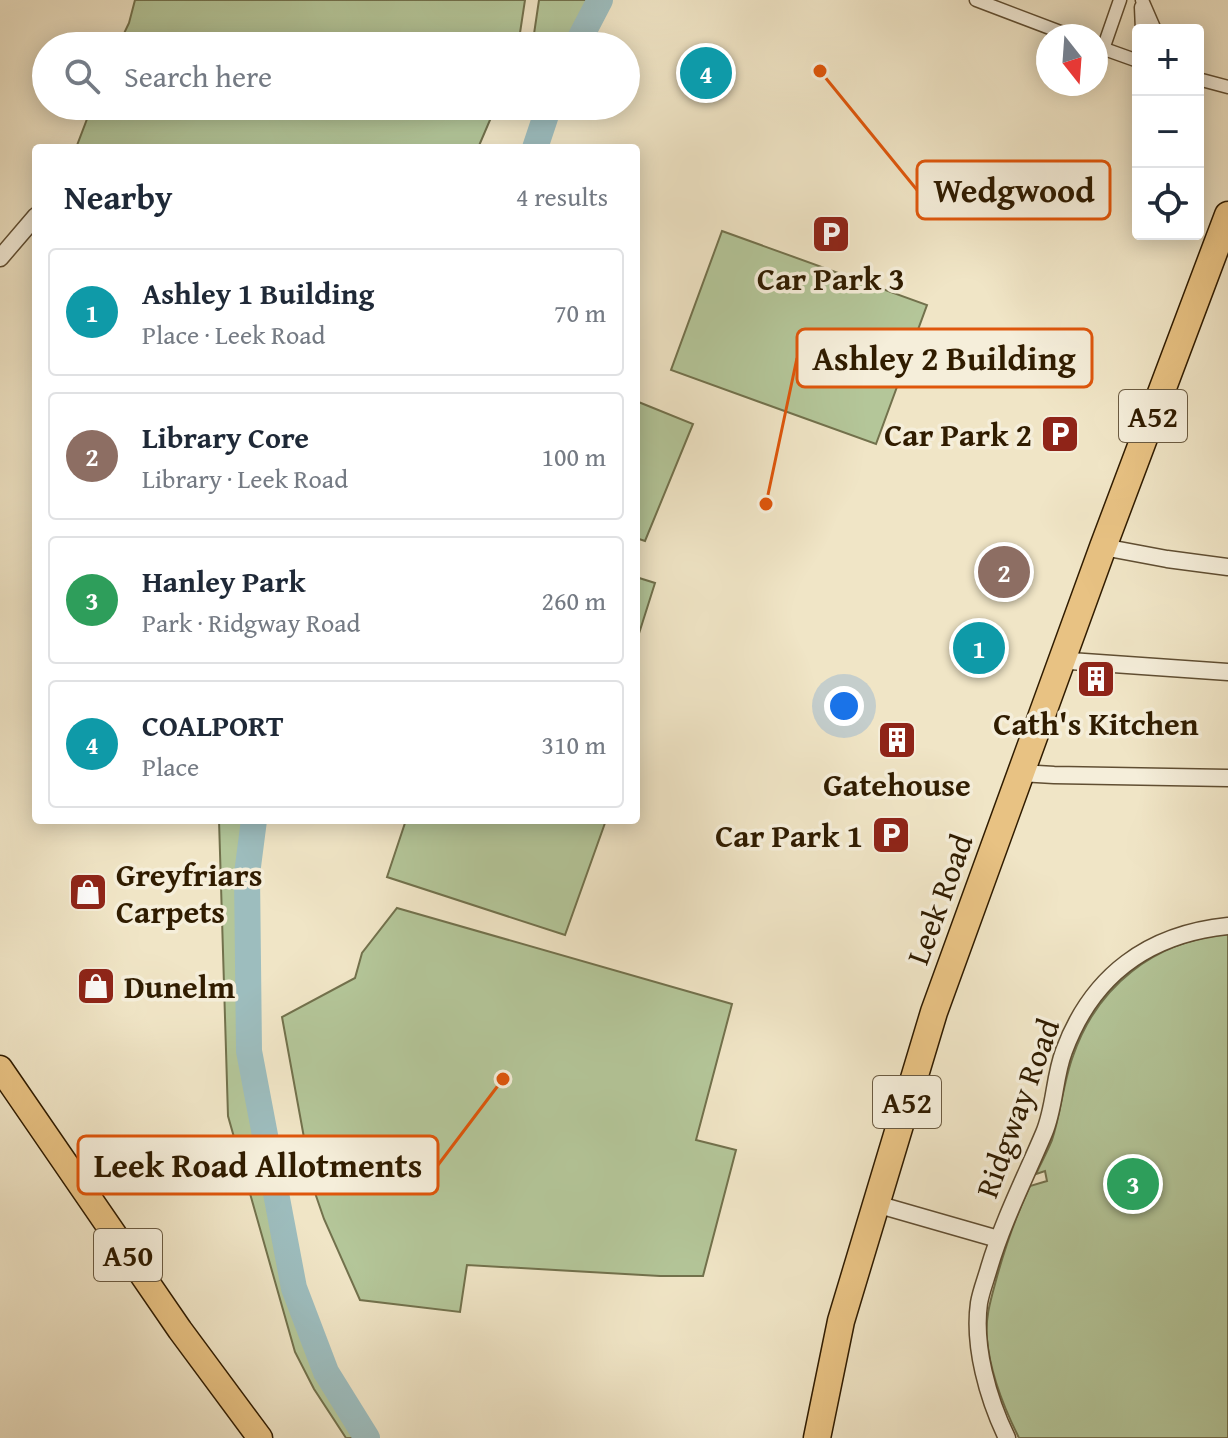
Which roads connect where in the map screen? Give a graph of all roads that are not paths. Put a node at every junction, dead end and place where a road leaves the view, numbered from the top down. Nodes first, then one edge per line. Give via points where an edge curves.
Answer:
1 (976, 0) edge
2 (1120, 0) edge
3 (1141, 0) edge
4 (1148, 16) junction
5 (1039, 24) edge
6 (1142, 24) edge
7 (1152, 24) edge
8 (1156, 24) edge
9 (1108, 29) edge
10 (1108, 51) edge
11 (1132, 59) edge
12 (1204, 71) edge
13 (1222, 85) edge
14 (1228, 215) edge
15 (32, 221) edge
16 (0, 258) edge
17 (1103, 547) junction
18 (1228, 567) edge
19 (1064, 659) junction
20 (1228, 672) edge
21 (1020, 773) junction
22 (1228, 778) edge
23 (1228, 926) edge
24 (0, 1068) edge
25 (876, 1204) junction
26 (998, 1239) junction
27 (260, 1438) edge
28 (817, 1438) edge
29 (1007, 1438) edge

1 - 5 street
2 - 9 street
3 - 4 street
3 - 6 street
4 - 7 street
4 - 8 street
10 - 11 street
12 - 13 street
14 - 17 highway, Leek Road / A52
15 - 16 street
17 - 18 street
17 - 19 highway, Leek Road / A52
19 - 20 street
19 - 21 highway, Leek Road / A52
21 - 22 street
21 - 25 highway, Leek Road / A52 via 934,1012
23 - 26 street, Ridgway Road via 1166,941 1128,961 1102,984 1063,1053 1046,1129
24 - 27 main road, A50
25 - 26 street
25 - 28 highway, Leek Road / A52 via 841,1321
26 - 29 street, Ridgway Road via 979,1300 978,1346

